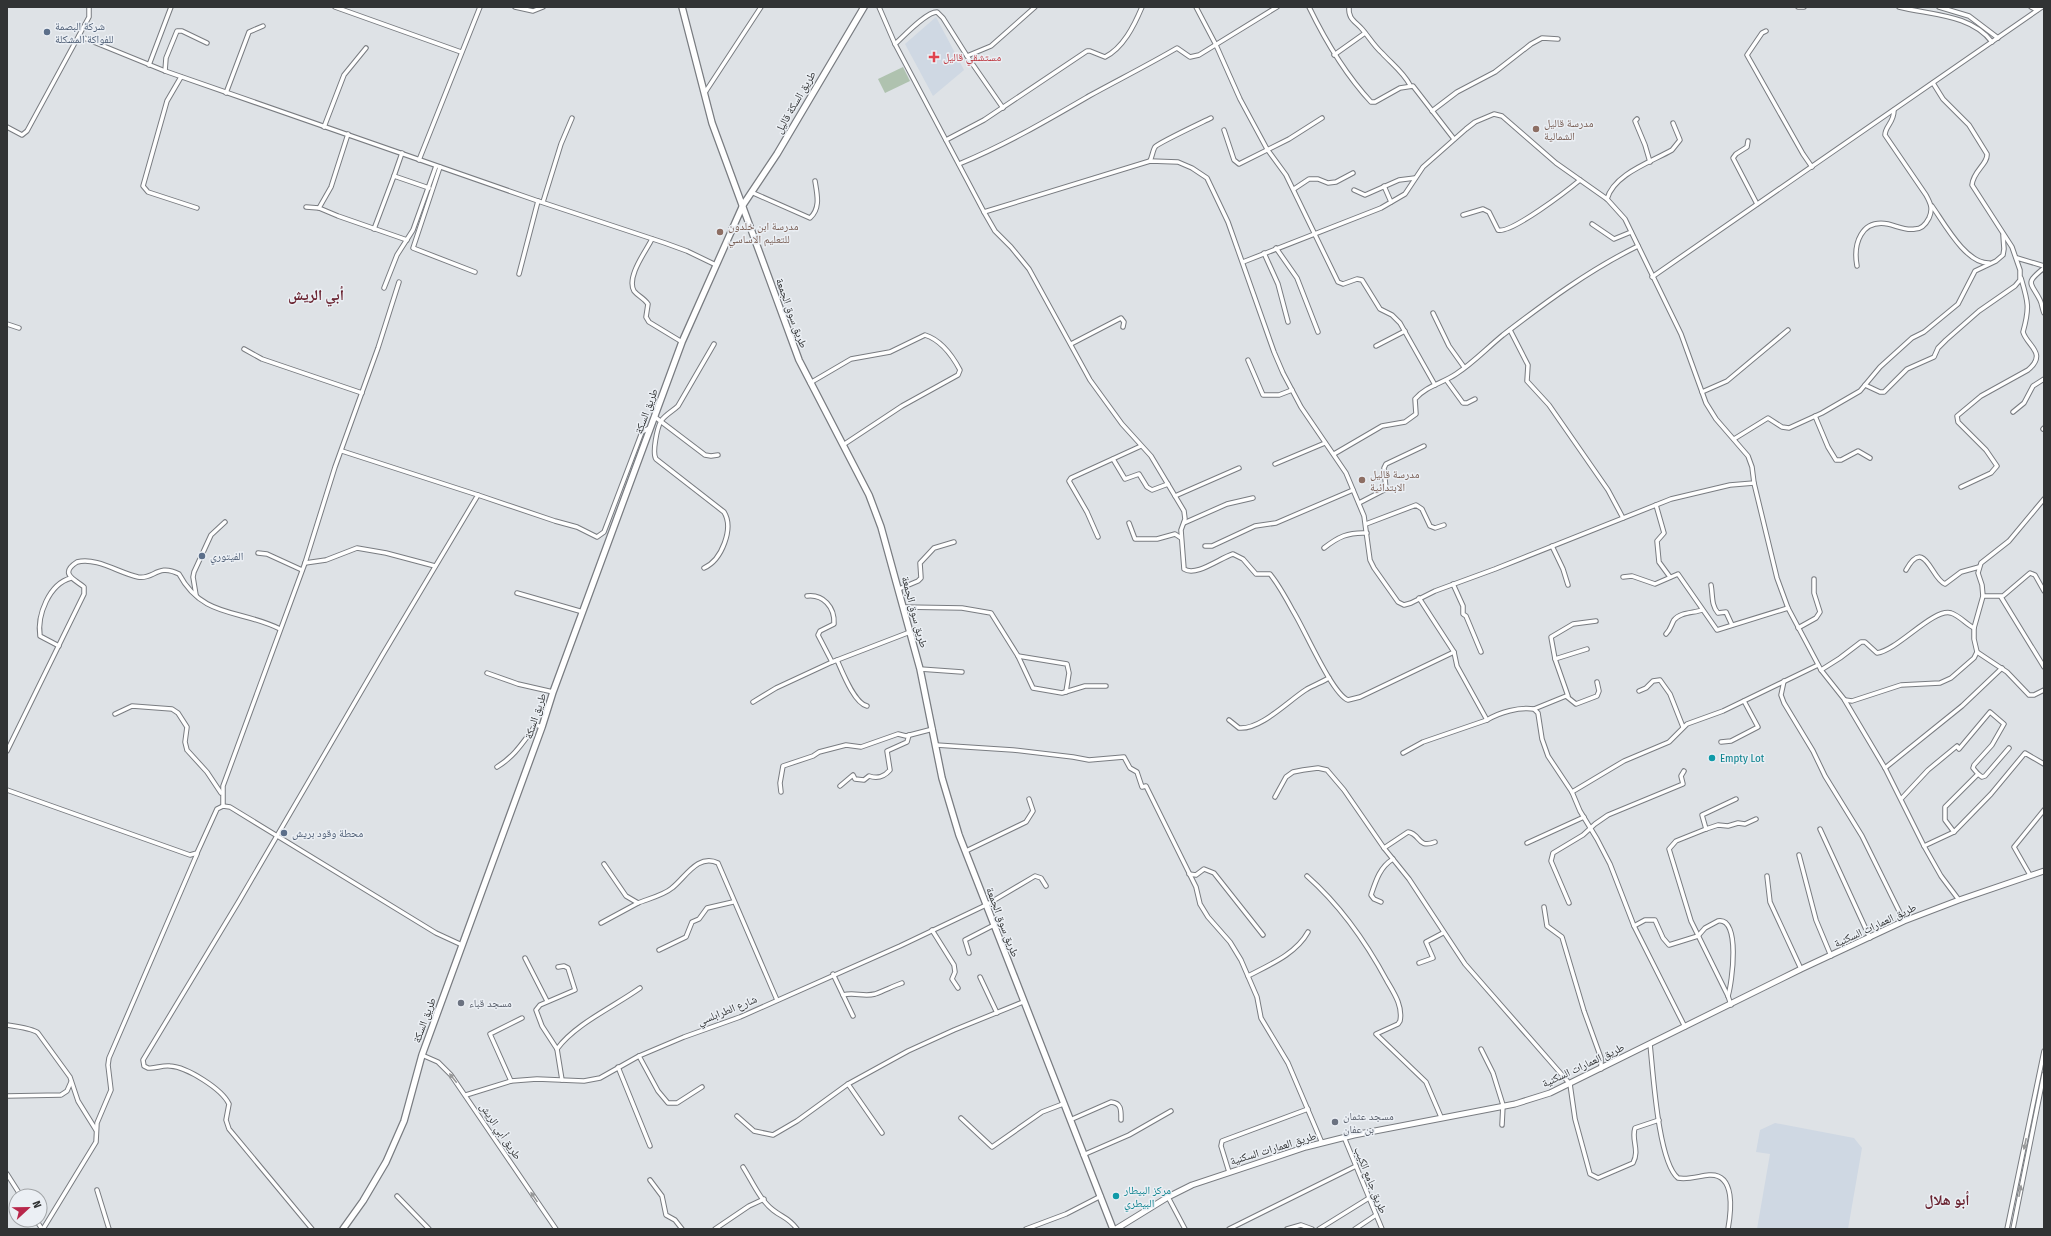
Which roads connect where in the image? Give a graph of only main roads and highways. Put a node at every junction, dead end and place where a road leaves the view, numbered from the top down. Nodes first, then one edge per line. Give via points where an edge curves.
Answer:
1 (682, 7) edge
2 (864, 7) edge
3 (743, 205) junction
4 (2044, 871) edge
5 (343, 1229) edge
6 (1114, 1229) edge

1 - 3 main road, طريق سوق الجمعة via 703,95 722,155
2 - 3 main road, طريق السكة قاليل
3 - 5 main road, طريق السكة via 682,342 422,1055 404,1121 386,1162
3 - 6 main road, طريق سوق الجمعة via 799,360 869,495 881,527 920,669 944,784 966,851
4 - 6 main road, طريق العمارات السكنية via 1904,921 1801,969 1570,1084 1534,1098 1344,1137 1229,1172 1192,1185

